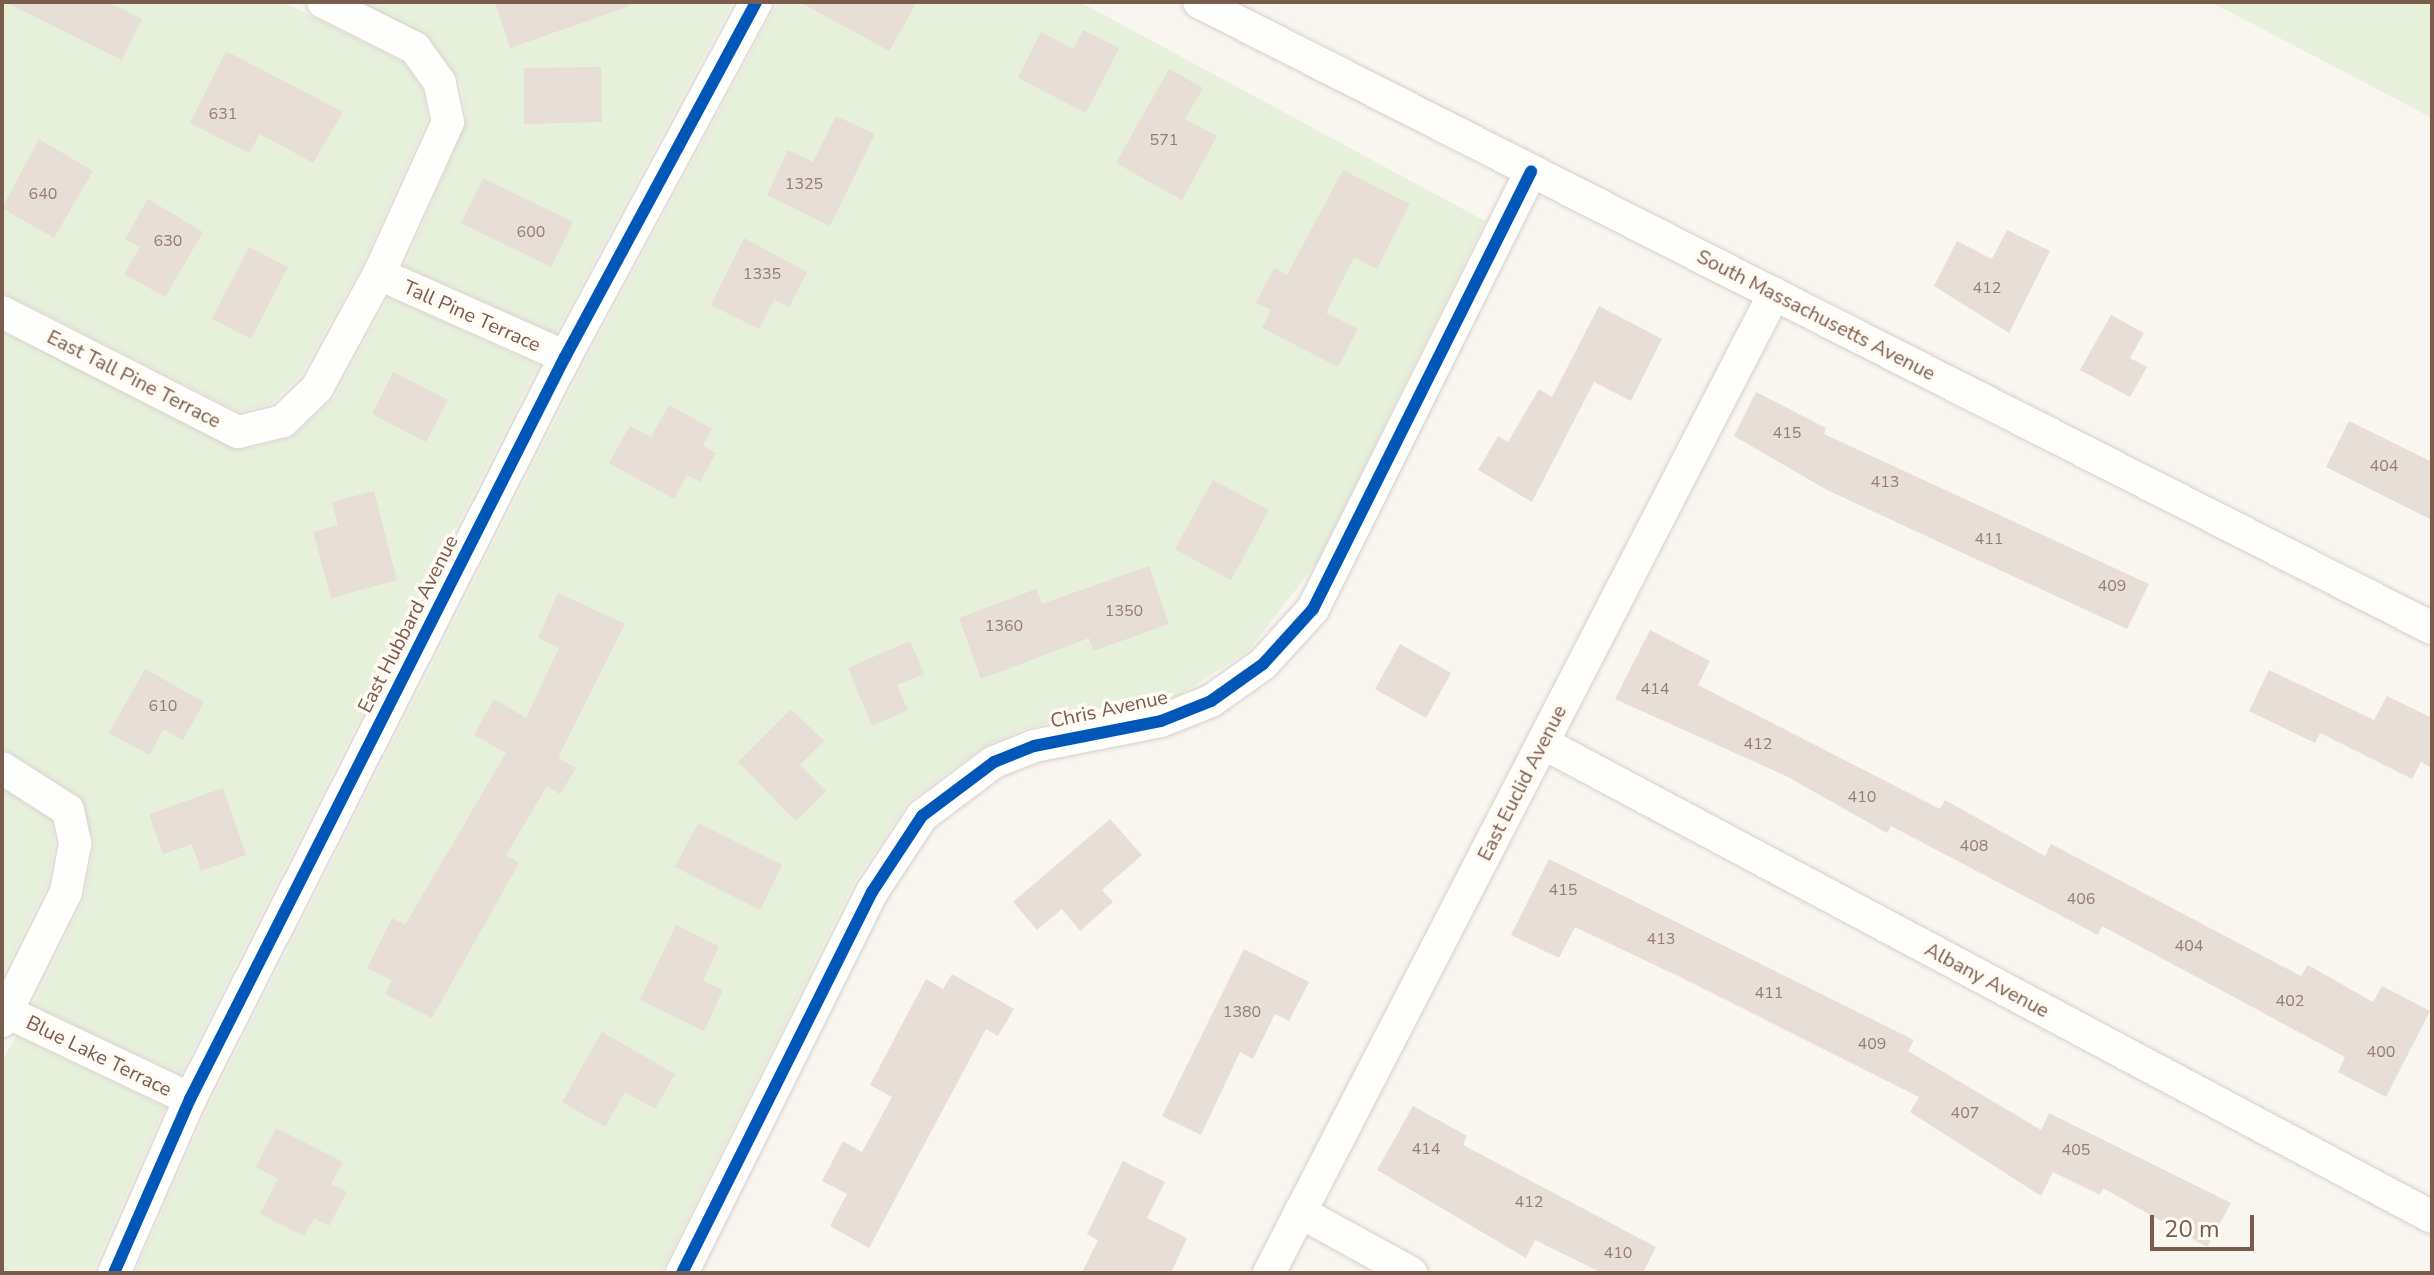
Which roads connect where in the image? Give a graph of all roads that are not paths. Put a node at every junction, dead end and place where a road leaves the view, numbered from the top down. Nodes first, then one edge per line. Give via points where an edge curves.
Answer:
1 (323, 2) edge
2 (756, 2) edge
3 (1199, 2) edge
4 (1531, 171) junction
5 (379, 274) junction
6 (1774, 294) junction
7 (2, 312) edge
8 (565, 357) junction
9 (2432, 628) edge
10 (1543, 743) junction
11 (2, 768) edge
12 (4, 1016) edge
13 (190, 1099) junction
14 (1300, 1212) junction
15 (2432, 1217) edge
16 (114, 1273) edge
17 (682, 1273) edge
18 (1269, 1273) edge
19 (1411, 1273) edge

1 - 5 street, East Tall Pine Terrace via 415,48 440,83 448,122
2 - 8 street, East Hubbard Avenue
3 - 4 street, South Massachusetts Avenue
4 - 6 street, South Massachusetts Avenue
4 - 17 street, Chris Avenue via 1313,609 1263,664 1211,701 1161,721 1034,746 994,762 922,816 872,892
5 - 7 street, East Tall Pine Terrace via 317,388 283,421 238,432
5 - 8 street, Tall Pine Terrace
6 - 9 street, South Massachusetts Avenue
6 - 10 street, East Euclid Avenue
8 - 13 street, East Hubbard Avenue
10 - 14 street, East Euclid Avenue
10 - 15 street, Albany Avenue
11 - 12 street via 68,810 75,844 66,892
12 - 13 street, Blue Lake Terrace
13 - 16 street, East Hubbard Avenue
14 - 18 street, East Euclid Avenue
14 - 19 street

